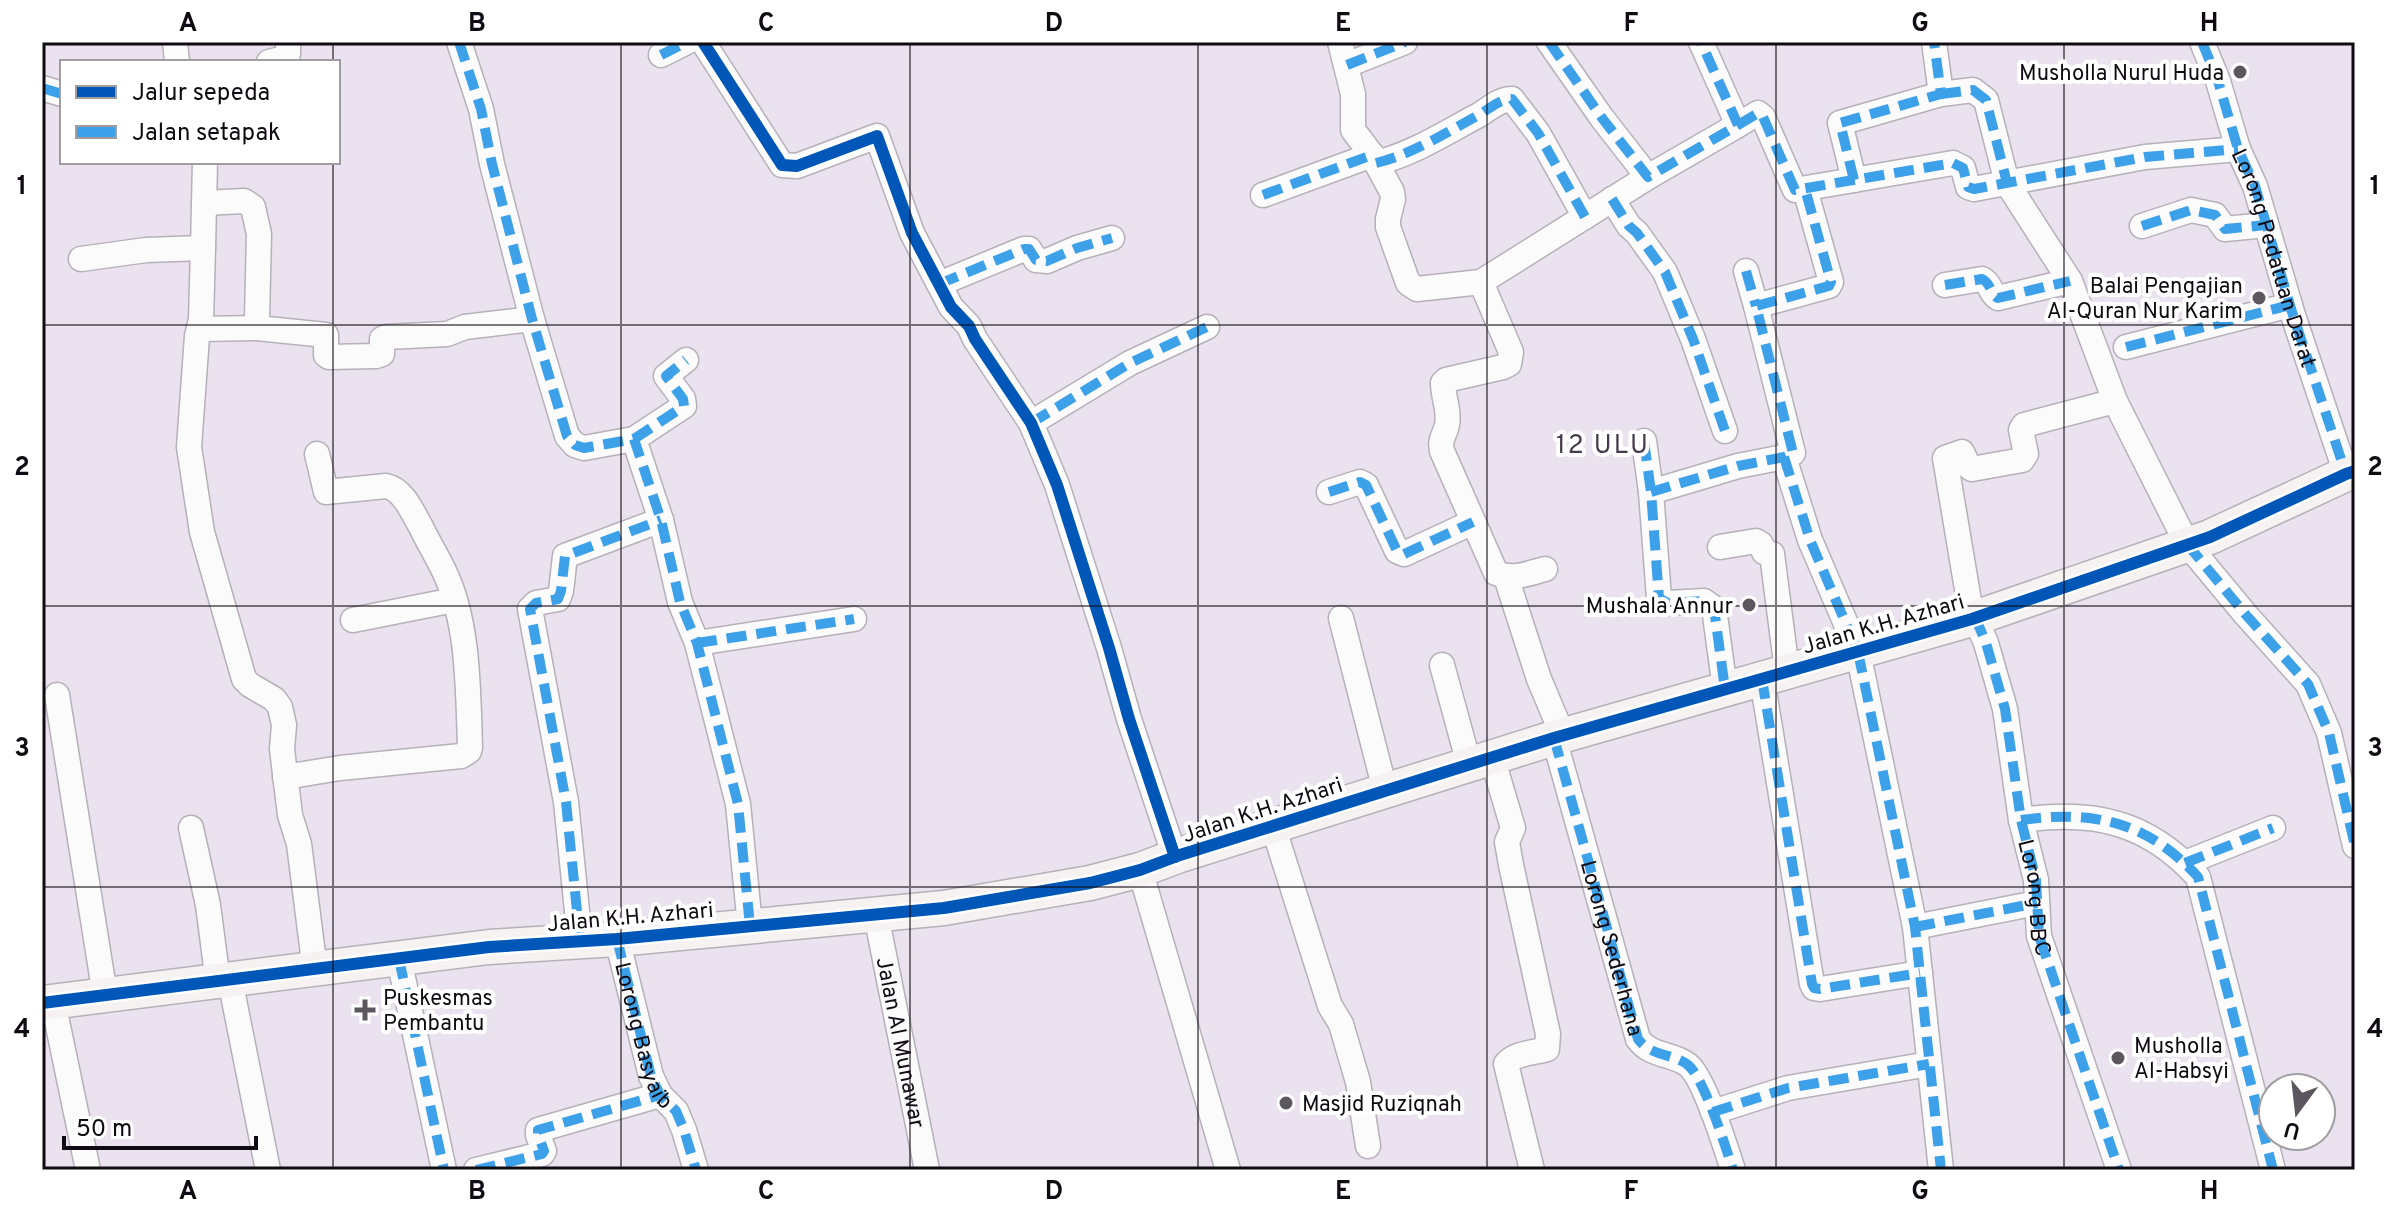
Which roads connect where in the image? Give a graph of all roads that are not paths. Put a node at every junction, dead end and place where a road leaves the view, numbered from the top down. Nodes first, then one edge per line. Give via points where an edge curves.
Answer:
1 (288, 42) edge
2 (459, 42) edge
3 (687, 42) edge
4 (703, 42) edge
5 (1405, 42) edge
6 (1549, 42) edge
7 (1701, 42) edge
8 (1934, 42) edge
9 (2202, 42) edge
10 (1343, 54) edge
11 (661, 55) dead end
12 (277, 60) edge
13 (1941, 94) junction
14 (1738, 125) junction
15 (2238, 149) junction
16 (1374, 159) junction
17 (205, 164) edge
18 (1648, 177) junction
19 (1854, 180) junction
20 (2007, 183) junction
21 (1805, 189) junction
22 (1263, 195) dead end
23 (1612, 199) junction
24 (204, 203) junction
25 (1585, 217) junction
26 (2266, 225) junction
27 (2142, 226) dead end
28 (1112, 238) dead end
29 (203, 248) junction
30 (81, 259) dead end
31 (1746, 271) dead end
32 (2070, 281) junction
33 (1481, 282) junction
34 (939, 284) junction
35 (1945, 285) dead end
36 (2290, 305) junction
37 (1756, 306) junction
38 (532, 319) junction
39 (1207, 327) dead end
40 (257, 328) junction
41 (199, 329) junction
42 (2126, 347) dead end
43 (686, 360) dead end
44 (2115, 401) junction
45 (1031, 423) junction
46 (1725, 431) dead end
47 (634, 439) junction
48 (1644, 441) dead end
49 (317, 454) dead end
50 (1784, 457) junction
51 (2350, 472) edge
52 (1329, 492) dead end
53 (1651, 492) junction
54 (661, 520) junction
55 (1473, 522) junction
56 (2187, 544) junction
57 (1720, 547) dead end
58 (1545, 569) dead end
59 (1506, 577) junction
60 (454, 600) junction
61 (1341, 618) dead end
62 (1974, 618) junction
63 (854, 619) dead end
64 (353, 620) dead end
65 (697, 643) junction
66 (1848, 655) junction
67 (1442, 665) dead end
68 (1775, 675) junction
69 (1725, 689) junction
70 (57, 695) dead end
71 (1559, 737) junction
72 (1480, 761) junction
73 (285, 777) junction
74 (1385, 790) junction
75 (2021, 820) junction
76 (1273, 826) junction
77 (191, 828) dead end
78 (2273, 828) dead end
79 (2355, 846) edge
80 (1175, 857) junction
81 (2185, 863) junction
82 (1140, 870) junction
83 (2037, 903) junction
84 (876, 915) junction
85 (750, 926) junction
86 (1915, 927) junction
87 (617, 939) junction
88 (580, 941) junction
89 (399, 959) junction
90 (315, 970) junction
91 (1920, 973) junction
92 (224, 981) junction
93 (105, 995) junction
94 (47, 1003) edge
95 (1929, 1064) junction
96 (660, 1095) junction
97 (1713, 1112) junction
98 (1368, 1146) dead end
99 (88, 1170) edge
100 (268, 1170) edge
101 (444, 1170) edge
102 (476, 1170) edge
103 (696, 1170) edge
104 (927, 1170) edge
105 (1228, 1170) edge
106 (1532, 1170) edge
107 (1733, 1170) edge
108 (1941, 1170) edge
109 (2119, 1170) edge
110 (2273, 1170) edge

1 - 12 street via 288,54
2 - 38 street via 481,109
3 - 11 street
4 - 34 street via 782,165 797,166 877,136 912,233
5 - 10 street
6 - 18 street
7 - 14 street
8 - 13 street
9 - 15 street, Lorong Pedatuan Darat
10 - 16 street via 1353,94 1353,130
13 - 19 street via 1840,123
13 - 20 street via 1973,90 1986,100
14 - 18 street
14 - 21 street via 1758,113 1763,117 1795,190
15 - 20 street via 2145,157
15 - 26 street, Lorong Pedatuan Darat
16 - 22 street
16 - 25 street via 1399,158 1512,99 1538,133
16 - 33 street via 1392,192 1388,227 1410,287
17 - 24 street
18 - 23 street
19 - 20 street via 1953,163 1963,168 1968,187
19 - 21 street
20 - 32 street
21 - 37 street via 1831,282
23 - 25 street
23 - 46 street via 1665,272
24 - 29 street
24 - 40 street via 244,201 253,207 259,234
25 - 33 street
26 - 27 street via 2225,229 2215,215 2191,210
26 - 36 street, Lorong Pedatuan Darat
28 - 34 street via 1047,261 1036,260 1024,249
29 - 30 street
29 - 41 street
31 - 37 street
32 - 35 street via 1998,298 1982,279
32 - 44 street
33 - 55 street, Lorong Sederhana via 1511,352 1509,364 1443,383 1447,428 1440,442
34 - 45 street
36 - 42 street
36 - 51 street, Lorong Pedatuan Darat
37 - 50 street via 1793,453
38 - 40 street via 447,334 386,337 382,354 376,356 329,357 326,335
38 - 47 street via 567,436 584,448
39 - 45 street via 1130,363
40 - 41 street
41 - 73 street via 189,447 202,532 244,679 280,707
43 - 47 street via 666,376 684,406
44 - 56 street
44 - 62 street, Lorong BBC via 2024,425 2022,460 1972,469 1962,452 1945,458
45 - 80 street via 1057,485
47 - 54 street
48 - 53 street
49 - 60 street via 326,492 386,486 399,492
50 - 53 street
50 - 66 street
51 - 56 street, Jalan K.H. Azhari
52 - 55 street via 1360,482 1366,485 1384,526 1404,554
53 - 69 street via 1659,598 1668,603 1704,601 1714,608
54 - 65 street via 680,602
54 - 88 street via 565,556 558,599 530,609 566,802
55 - 59 street, Lorong Sederhana via 1496,573
56 - 62 street, Jalan K.H. Azhari
56 - 79 street via 2308,684 2329,733
57 - 68 street via 1756,541 1772,554
58 - 59 street
59 - 71 street, Lorong Sederhana
60 - 64 street
60 - 73 street via 467,657 469,751
61 - 74 street
62 - 66 street, Jalan K.H. Azhari
62 - 75 street, Lorong BBC via 2005,709
63 - 65 street
65 - 85 street via 738,804
66 - 68 street, Jalan K.H. Azhari
66 - 86 street
67 - 72 street
68 - 69 street, Jalan K.H. Azhari
68 - 91 street via 1812,984 1820,989
69 - 71 street, Jalan K.H. Azhari
70 - 93 street
71 - 72 street, Jalan K.H. Azhari
71 - 97 street, Lorong Sederhana via 1638,1039 1652,1052 1686,1063
72 - 74 street, Jalan K.H. Azhari
72 - 106 street via 1513,828 1507,842 1548,1034 1547,1049 1506,1064
73 - 90 street
74 - 76 street, Jalan K.H. Azhari
75 - 81 street via 2052,815 2105,819 2146,835
75 - 83 street, Lorong BBC
76 - 80 street, Jalan K.H. Azhari
76 - 98 street via 1330,1006 1341,1024 1358,1082
77 - 92 street
78 - 81 street
80 - 82 street, Jalan K.H. Azhari
81 - 110 street via 2198,877
82 - 84 street, Jalan K.H. Azhari via 993,901
82 - 105 street
83 - 86 street
83 - 109 street, Lorong BBC via 2039,936
84 - 85 street, Jalan K.H. Azhari
84 - 104 street, Jalan Al Munawar
85 - 87 street, Jalan K.H. Azhari
86 - 91 street
87 - 88 street, Jalan K.H. Azhari
87 - 96 street, Lorong Basyaib
88 - 89 street, Jalan K.H. Azhari
89 - 90 street, Jalan K.H. Azhari
89 - 101 street
90 - 92 street, Jalan K.H. Azhari
91 - 95 street
92 - 93 street, Jalan K.H. Azhari
92 - 100 street
93 - 94 street, Jalan K.H. Azhari
94 - 99 street
95 - 97 street via 1788,1088
95 - 108 street
96 - 102 street via 538,1130 542,1154
96 - 103 street, Lorong Basyaib via 676,1111
97 - 107 street, Lorong Sederhana

